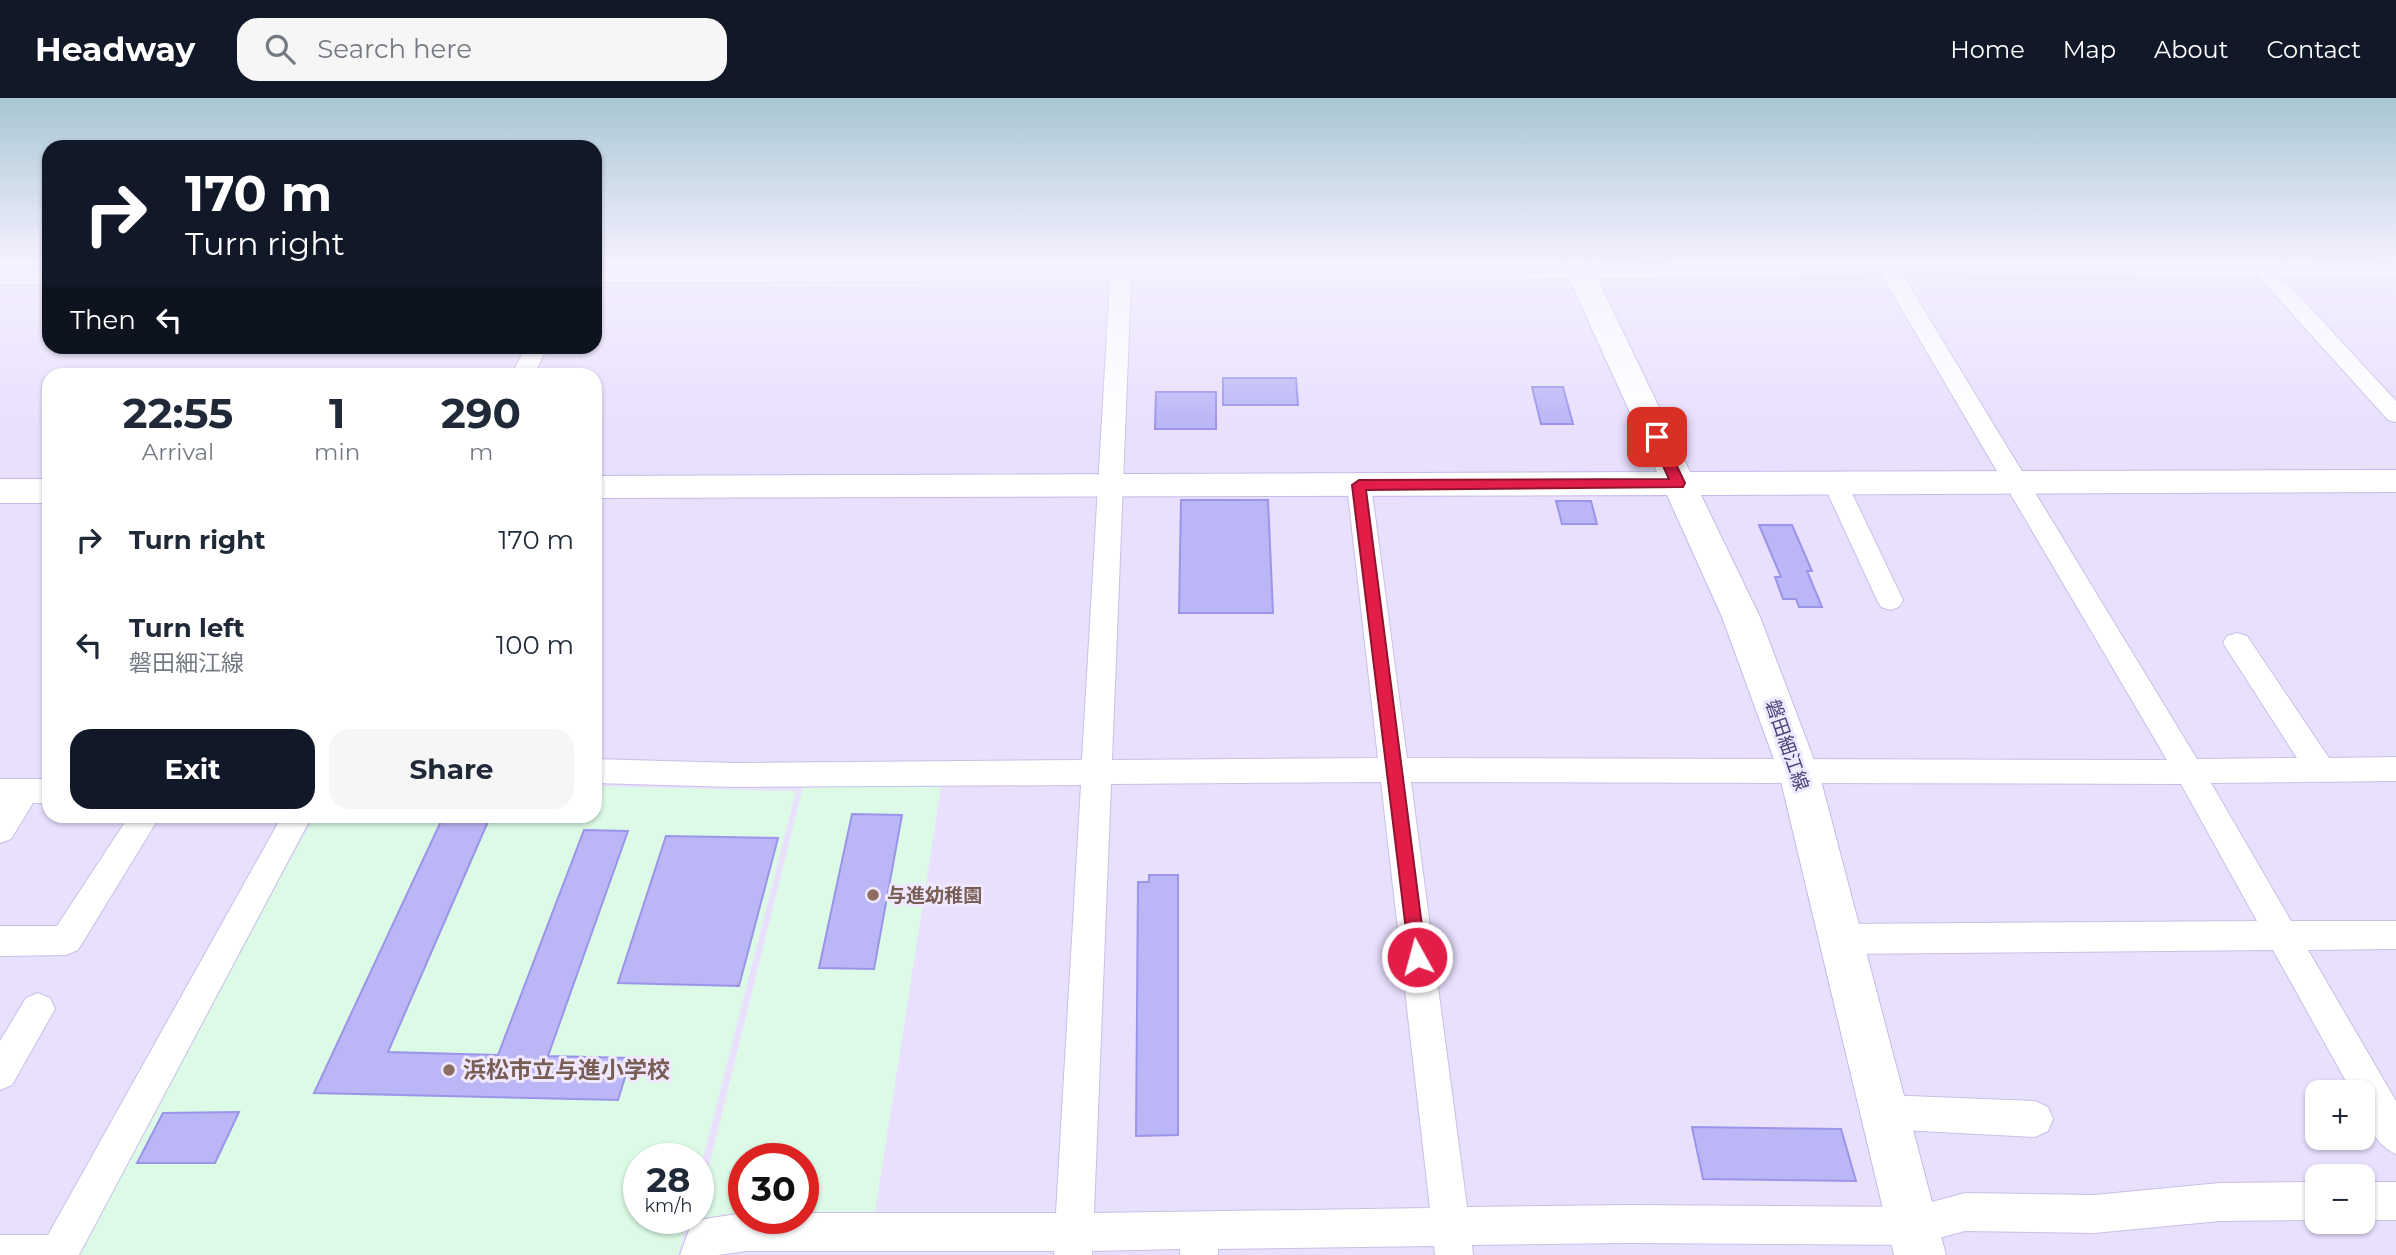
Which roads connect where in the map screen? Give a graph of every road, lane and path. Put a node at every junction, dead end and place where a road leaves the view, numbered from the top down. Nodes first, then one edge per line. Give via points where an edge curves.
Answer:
1 (1118, 317) edge
2 (1601, 317) edge
3 (1916, 317) edge
4 (2307, 317) edge
5 (2396, 415) edge
6 (2396, 481) edge
7 (2015, 482) junction
8 (1678, 483) junction
9 (1835, 483) junction
10 (1359, 485) junction
11 (1109, 486) junction
12 (602, 487) edge
13 (0, 491) edge
14 (42, 491) edge
15 (1890, 600) dead end
16 (2237, 643) dead end
17 (2396, 769) edge
18 (2321, 770) junction
19 (602, 771) edge
20 (1393, 771) junction
21 (1098, 773) junction
22 (1799, 773) junction
23 (2190, 773) junction
24 (25, 791) edge
25 (141, 823) edge
26 (293, 823) edge
27 (0, 830) edge
28 (2396, 934) edge
29 (2280, 935) junction
30 (1841, 939) junction
31 (0, 941) edge
32 (38, 1009) dead end
33 (0, 1073) edge
34 (1884, 1112) junction
35 (2035, 1119) dead end
36 (2396, 1136) edge
37 (2396, 1200) edge
38 (2305, 1201) edge
39 (2375, 1201) edge
40 (1452, 1240) edge
41 (1916, 1241) edge
42 (1199, 1242) edge
43 (1073, 1244) edge
44 (0, 1254) edge
45 (58, 1254) edge
46 (699, 1255) edge

1 - 11 street
2 - 8 street, 磐田細江線
3 - 7 street
4 - 5 street
6 - 7 street
7 - 9 street
7 - 23 street
8 - 9 street
8 - 10 street
8 - 22 street, 磐田細江線 via 1741,617
9 - 15 street
10 - 11 street
10 - 20 street
11 - 12 street
11 - 21 street
13 - 14 street
16 - 18 street
17 - 18 street
18 - 23 street
19 - 21 street
20 - 21 street
20 - 22 street
20 - 40 street
21 - 43 street
22 - 23 street
22 - 30 street, 磐田細江線
23 - 29 street
24 - 27 street
25 - 31 street via 66,940
26 - 45 street
28 - 29 street
29 - 30 street
29 - 36 street
30 - 34 street, 磐田細江線
32 - 33 street
34 - 35 street
34 - 41 street, 磐田細江線
37 - 39 street
38 - 41 street via 2220,1202 2094,1214 1965,1212
40 - 41 street
40 - 42 street
42 - 43 street
43 - 46 street via 746,1232 704,1238
44 - 45 street

